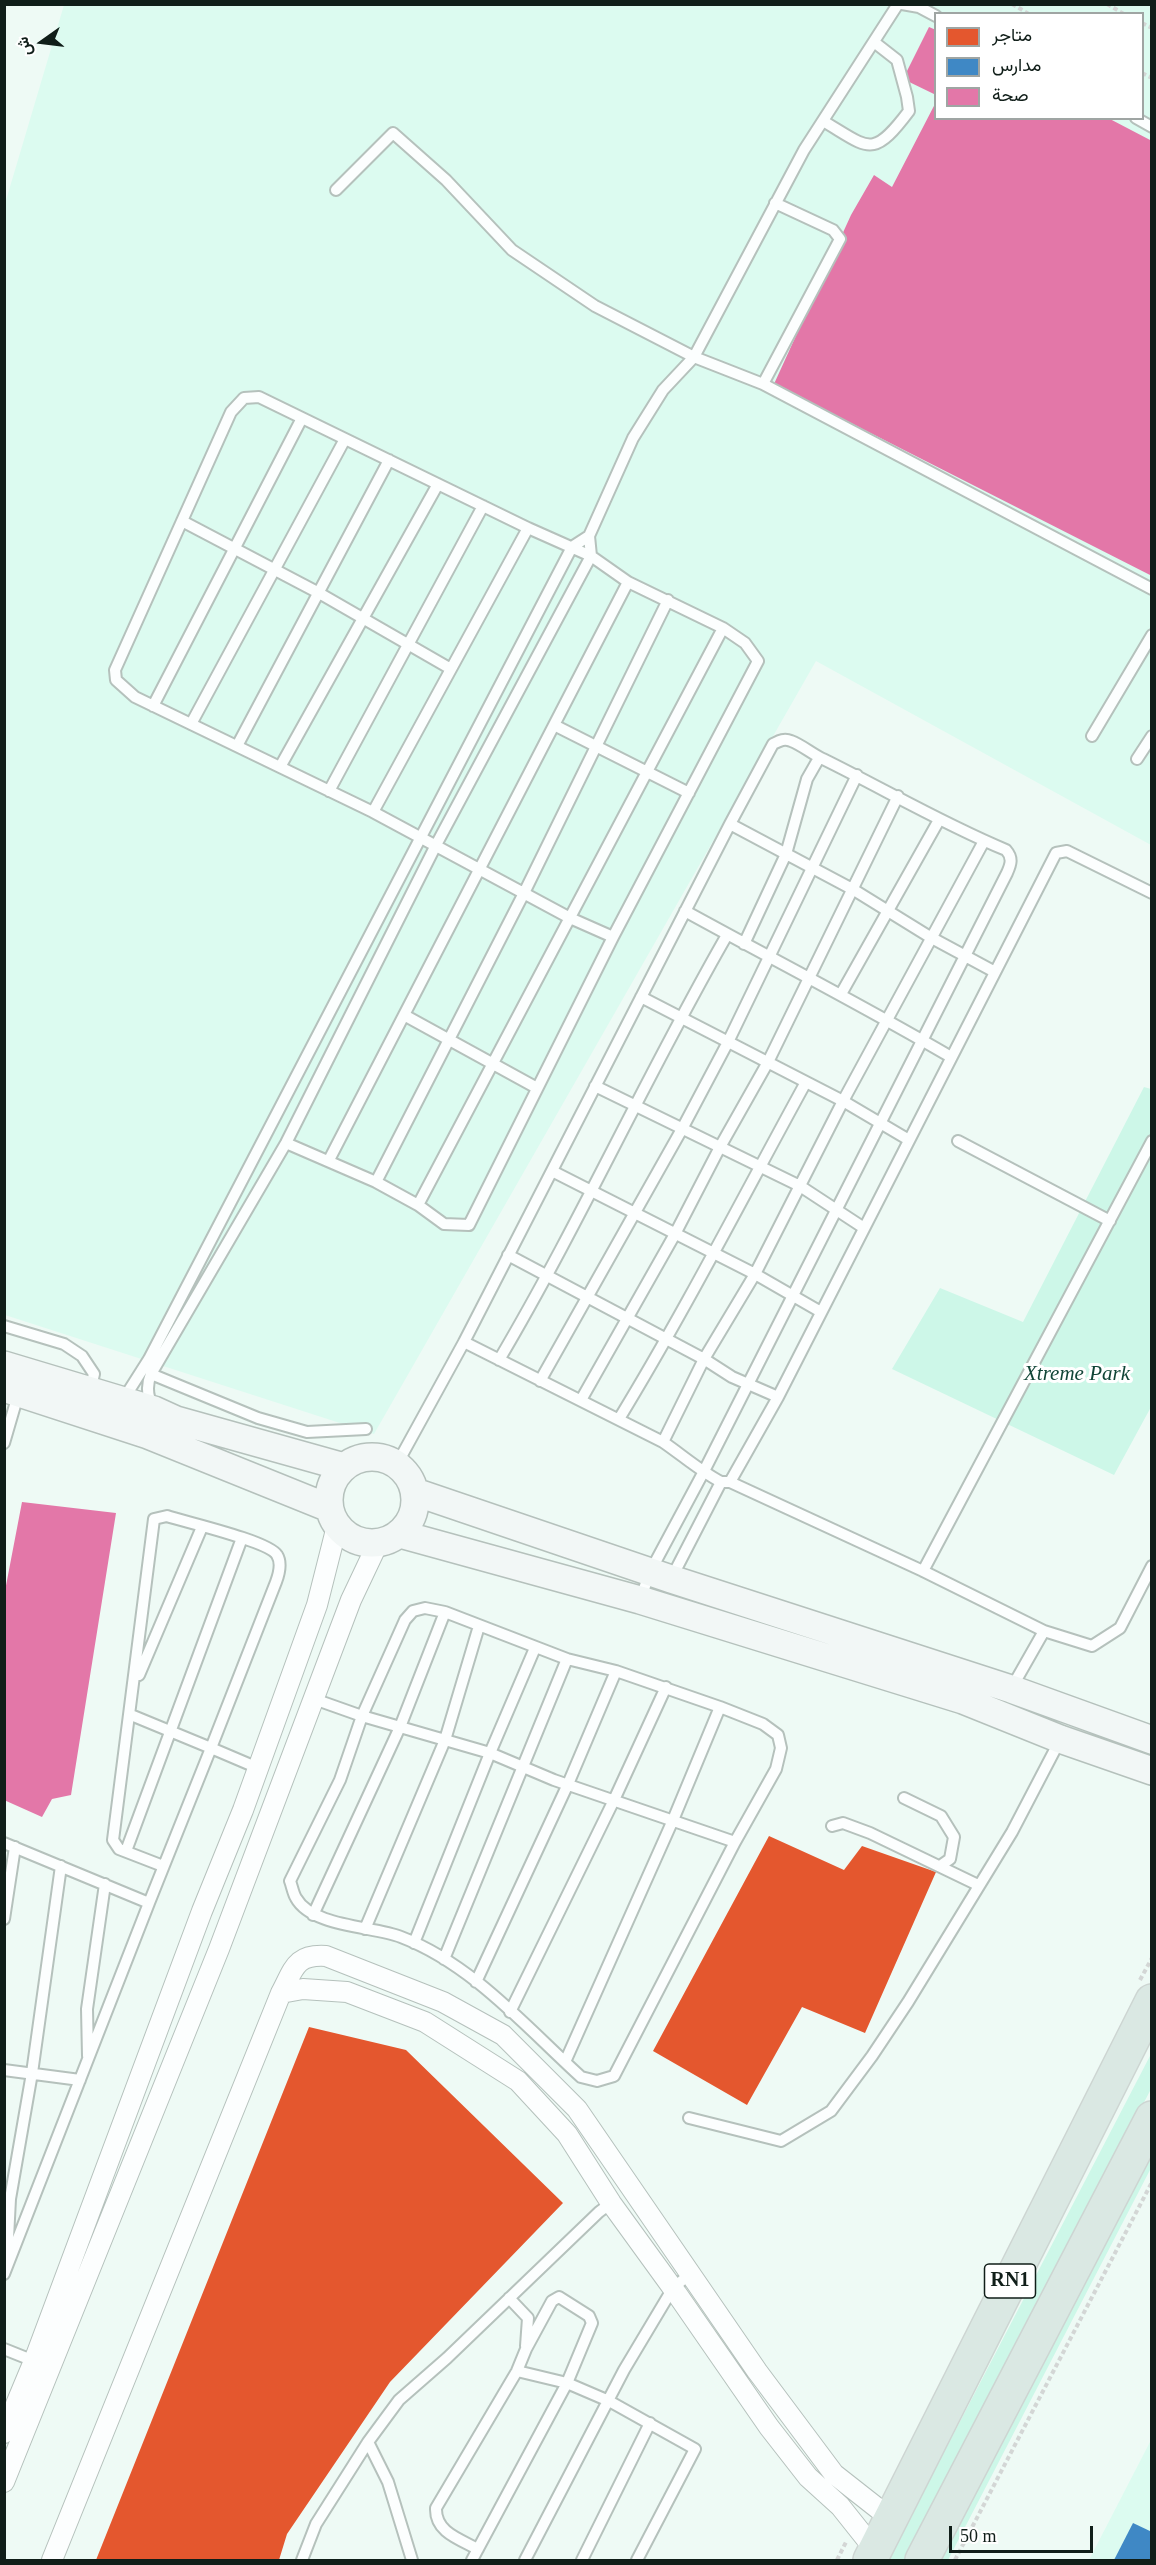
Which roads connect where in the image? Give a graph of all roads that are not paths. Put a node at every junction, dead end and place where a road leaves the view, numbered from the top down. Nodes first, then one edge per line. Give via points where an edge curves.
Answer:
1 (900, 4) edge
2 (934, 15) edge
3 (874, 42) junction
4 (823, 121) junction
5 (336, 190) dead end
6 (775, 203) junction
7 (694, 357) junction
8 (763, 384) junction
9 (302, 418) junction
10 (345, 439) junction
11 (389, 460) junction
12 (438, 484) junction
13 (483, 506) junction
14 (182, 521) junction
15 (528, 528) junction
16 (589, 536) junction
17 (572, 547) junction
18 (234, 550) junction
19 (591, 556) junction
20 (274, 570) junction
21 (628, 582) junction
22 (1152, 590) edge
23 (319, 593) junction
24 (668, 600) junction
25 (362, 619) junction
26 (723, 628) junction
27 (1152, 635) edge
28 (409, 644) junction
29 (451, 669) junction
30 (153, 706) junction
31 (191, 724) junction
32 (554, 725) junction
33 (1092, 736) dead end
34 (1152, 736) edge
35 (237, 746) junction
36 (596, 746) junction
37 (819, 758) junction
38 (1137, 759) dead end
39 (280, 767) junction
40 (648, 771) junction
41 (857, 775) junction
42 (329, 791) junction
43 (689, 793) junction
44 (898, 796) junction
45 (373, 812) junction
46 (939, 820) junction
47 (730, 824) junction
48 (422, 837) junction
49 (984, 841) junction
50 (436, 845) junction
51 (786, 854) junction
52 (810, 868) junction
53 (479, 870) junction
54 (854, 890) junction
55 (524, 893) junction
56 (1152, 893) edge
57 (685, 912) junction
58 (888, 912) junction
59 (570, 918) junction
60 (727, 935) junction
61 (613, 937) junction
62 (930, 937) junction
63 (744, 944) junction
64 (965, 955) junction
65 (768, 957) junction
66 (995, 972) junction
67 (810, 977) junction
68 (841, 994) junction
69 (641, 997) junction
70 (404, 1015) junction
71 (679, 1017) junction
72 (888, 1020) junction
73 (448, 1040) junction
74 (922, 1040) junction
75 (728, 1042) junction
76 (951, 1057) junction
77 (768, 1062) junction
78 (493, 1063) junction
79 (806, 1082) junction
80 (595, 1086) junction
81 (537, 1088) junction
82 (843, 1101) junction
83 (636, 1106) junction
84 (880, 1124) junction
85 (682, 1129) junction
86 (909, 1140) junction
87 (958, 1141) dead end
88 (1152, 1142) edge
89 (286, 1143) junction
90 (720, 1147) junction
91 (329, 1160) junction
92 (759, 1167) junction
93 (552, 1171) junction
94 (376, 1182) junction
95 (800, 1186) junction
96 (591, 1191) junction
97 (418, 1205) junction
98 (837, 1209) junction
99 (633, 1212) junction
100 (1110, 1221) junction
101 (864, 1228) junction
102 (675, 1234) junction
103 (715, 1253) junction
104 (508, 1255) junction
105 (755, 1274) junction
106 (547, 1275) junction
107 (586, 1296) junction
108 (793, 1296) junction
109 (175, 1308) junction
110 (821, 1312) junction
111 (186, 1314) junction
112 (628, 1318) junction
113 (4, 1326) edge
114 (667, 1339) junction
115 (464, 1342) junction
116 (704, 1359) junction
117 (499, 1360) junction
118 (4, 1365) edge
119 (151, 1374) junction
120 (540, 1381) junction
121 (748, 1384) junction
122 (12, 1390) edge
123 (90, 1392) junction
124 (778, 1397) junction
125 (581, 1400) junction
126 (122, 1401) junction
127 (154, 1410) junction
128 (619, 1419) junction
129 (366, 1429) dead end
130 (663, 1442) junction
131 (4, 1443) edge
132 (397, 1464) junction
133 (344, 1467) junction
134 (703, 1473) junction
135 (726, 1482) junction
136 (415, 1492) junction
137 (333, 1517) junction
138 (202, 1527) junction
139 (242, 1538) junction
140 (389, 1538) junction
141 (1152, 1566) edge
142 (923, 1571) junction
143 (660, 1576) junction
144 (640, 1600) junction
145 (445, 1612) junction
146 (479, 1626) junction
147 (1044, 1631) junction
148 (536, 1647) junction
149 (567, 1659) junction
150 (616, 1671) junction
151 (134, 1687) junction
152 (666, 1687) junction
153 (1011, 1689) junction
154 (314, 1699) junction
155 (720, 1707) junction
156 (131, 1716) junction
157 (362, 1716) junction
158 (400, 1727) junction
159 (171, 1733) junction
160 (1060, 1739) junction
161 (445, 1740) junction
162 (1152, 1740) edge
163 (211, 1748) junction
164 (490, 1753) junction
165 (258, 1768) junction
166 (522, 1768) junction
167 (1152, 1771) edge
168 (567, 1784) junction
169 (904, 1798) dead end
170 (614, 1800) junction
171 (673, 1820) junction
172 (832, 1826) dead end
173 (735, 1842) junction
174 (10, 1845) edge
175 (126, 1851) junction
176 (61, 1866) junction
177 (163, 1866) junction
178 (940, 1866) junction
179 (105, 1884) junction
180 (978, 1885) junction
181 (149, 1903) junction
182 (313, 1915) junction
183 (4, 1919) edge
184 (365, 1929) junction
185 (414, 1943) junction
186 (444, 1959) junction
187 (476, 1982) junction
188 (281, 1993) junction
189 (1152, 2001) edge
190 (510, 2012) junction
191 (88, 2062) junction
192 (565, 2062) junction
193 (4, 2070) edge
194 (32, 2073) junction
195 (80, 2080) junction
196 (689, 2118) dead end
197 (1152, 2118) edge
198 (611, 2203) junction
199 (5, 2272) edge
200 (690, 2274) junction
201 (673, 2288) junction
202 (509, 2298) junction
203 (4, 2349) edge
204 (526, 2349) junction
205 (34, 2361) junction
206 (517, 2371) junction
207 (567, 2383) junction
208 (609, 2401) junction
209 (650, 2423) junction
210 (4, 2433) edge
211 (368, 2442) junction
212 (4, 2481) edge
213 (890, 2518) junction
214 (478, 2549) junction
215 (872, 2555) edge
216 (52, 2560) edge
217 (302, 2560) edge
218 (412, 2560) edge
219 (472, 2560) edge
220 (525, 2560) edge
221 (582, 2560) edge
222 (636, 2560) edge
223 (922, 2560) edge

1 - 2 lane
1 - 3 lane
3 - 4 lane
3 - 4 lane via 897,60 909,111 890,136 874,145 864,145
4 - 6 lane
5 - 7 lane via 393,133 446,180 512,250 595,306
6 - 7 lane
6 - 8 lane via 833,230 840,239
7 - 8 lane
7 - 16 lane via 663,390 633,438
8 - 22 lane
9 - 10 lane
9 - 14 lane via 259,397 244,398 231,412
9 - 18 lane
10 - 11 lane
10 - 20 lane
11 - 12 lane
11 - 23 lane
12 - 13 lane
12 - 25 lane
13 - 15 lane
13 - 28 lane
14 - 18 lane
14 - 30 lane via 115,670 116,680
15 - 17 lane
15 - 29 lane
16 - 17 lane
16 - 19 lane
17 - 19 lane
17 - 48 lane
18 - 20 lane
18 - 30 lane
19 - 21 lane
19 - 50 lane
20 - 23 lane
20 - 31 lane
21 - 24 lane
21 - 32 lane
23 - 25 lane
23 - 35 lane
24 - 26 lane
24 - 36 lane
25 - 28 lane
25 - 39 lane
26 - 40 lane
26 - 43 lane via 745,644 758,661
27 - 33 lane
28 - 29 lane
28 - 42 lane
29 - 45 lane
30 - 31 lane
31 - 35 lane
32 - 36 lane
32 - 53 lane
34 - 38 lane
35 - 39 lane
36 - 40 lane
36 - 55 lane
37 - 41 lane
37 - 47 lane via 791,741 773,744
37 - 51 lane via 807,779
39 - 42 lane
40 - 43 lane
40 - 59 lane
41 - 44 lane
41 - 52 lane
42 - 45 lane
43 - 61 lane
44 - 46 lane
44 - 54 lane
45 - 48 lane
46 - 49 lane
46 - 58 lane
47 - 51 lane
47 - 57 lane
48 - 50 lane
48 - 109 lane
49 - 62 lane
49 - 64 lane via 1006,850 1011,864
50 - 53 lane
50 - 89 lane
51 - 52 lane
51 - 63 lane
52 - 54 lane
52 - 65 lane
53 - 55 lane
53 - 70 lane
54 - 58 lane
54 - 67 lane
55 - 59 lane
55 - 73 lane
56 - 66 lane via 1067,851 1056,853
57 - 60 lane
57 - 69 lane
58 - 62 lane
58 - 68 lane
59 - 61 lane
59 - 78 lane
60 - 63 lane
60 - 71 lane
61 - 81 lane
62 - 64 lane
62 - 72 lane
63 - 65 lane
64 - 66 lane
64 - 74 lane
65 - 67 lane
65 - 75 lane
66 - 76 lane
67 - 68 lane
67 - 77 lane
68 - 72 lane
69 - 71 lane
69 - 80 lane
70 - 73 lane
70 - 91 lane
71 - 75 lane
71 - 83 lane
72 - 74 lane
72 - 82 lane
73 - 78 lane
73 - 94 lane
74 - 76 lane
74 - 84 lane
75 - 77 lane
75 - 85 lane
76 - 86 lane
77 - 79 lane
77 - 90 lane
78 - 81 lane
78 - 97 lane
79 - 82 lane
79 - 92 lane
80 - 83 lane
80 - 93 lane
81 - 97 lane via 469,1225 444,1224
82 - 84 lane
82 - 95 lane
83 - 85 lane
83 - 96 lane
84 - 86 lane
84 - 98 lane
85 - 90 lane
85 - 99 lane
86 - 101 lane
87 - 100 lane
88 - 100 lane
89 - 91 lane
89 - 111 lane
90 - 92 lane
90 - 102 lane
91 - 94 lane
92 - 95 lane
92 - 103 lane
93 - 96 lane
93 - 104 lane
94 - 97 lane
95 - 98 lane
95 - 105 lane
96 - 99 lane
96 - 106 lane
98 - 101 lane
98 - 108 lane
99 - 102 lane
99 - 107 lane
100 - 142 lane
101 - 110 lane
102 - 103 lane
102 - 112 lane
103 - 105 lane
103 - 114 lane
104 - 106 lane
104 - 115 lane
105 - 108 lane
105 - 116 lane
106 - 107 lane
106 - 117 lane
107 - 112 lane
107 - 120 lane
108 - 110 lane
108 - 121 lane
109 - 111 lane
109 - 126 lane
110 - 124 lane
111 - 119 lane
112 - 114 lane
112 - 125 lane
113 - 123 lane via 64,1344 82,1356 94,1374
114 - 116 lane
114 - 128 lane
115 - 117 lane
115 - 132 lane
116 - 121 lane
116 - 130 lane
117 - 120 lane
118 - 123 street
119 - 127 lane via 148,1398
119 - 129 lane via 258,1418 308,1432
120 - 125 lane
121 - 124 lane
121 - 134 lane
122 - 131 lane
122 - 137 street via 148,1435
123 - 126 street
124 - 135 lane
125 - 128 lane
126 - 127 street
127 - 133 street via 176,1420
128 - 130 lane
130 - 134 lane
132 - 133 street via 370,1456
132 - 136 street
133 - 137 street via 331,1486
134 - 135 lane
134 - 143 lane
135 - 142 lane
135 - 143 lane
136 - 140 street via 413,1515
136 - 143 street
137 - 140 street via 347,1536 357,1542
137 - 165 street via 316,1605
138 - 139 lane
138 - 151 lane
138 - 151 lane via 166,1516 154,1519
139 - 159 lane
139 - 163 lane via 277,1553 279,1574
140 - 144 street
140 - 154 street via 361,1576
141 - 147 lane via 1120,1628 1105,1639 1092,1646
142 - 147 lane
143 - 144 lane
143 - 153 street
144 - 160 street via 963,1700
145 - 146 lane
145 - 157 lane via 425,1608 413,1611 405,1620
145 - 158 lane
146 - 148 lane
146 - 161 lane
147 - 153 lane
148 - 149 lane
148 - 164 lane
149 - 150 lane
149 - 166 lane
150 - 152 lane
150 - 168 lane
151 - 156 lane
152 - 155 lane
152 - 170 lane
153 - 162 street
154 - 157 lane
154 - 212 street via 219,1950
155 - 171 lane
155 - 173 lane via 763,1724 778,1735 782,1748 776,1769
156 - 159 lane
156 - 175 lane via 113,1840 115,1846
157 - 158 lane
157 - 182 lane via 340,1780 290,1881 297,1900
158 - 161 lane
158 - 182 lane
159 - 163 lane
159 - 175 lane
160 - 167 street
160 - 180 lane via 1012,1832
161 - 164 lane
161 - 184 lane
163 - 165 lane
163 - 177 lane
164 - 166 lane
164 - 185 lane
165 - 205 street
166 - 168 lane
166 - 186 lane
168 - 170 lane
168 - 187 lane
169 - 178 lane via 941,1816 954,1837 950,1859
170 - 171 lane
170 - 190 lane
171 - 173 lane
171 - 192 lane
172 - 178 lane via 843,1824 870,1833
173 - 192 lane via 614,2076 597,2081 581,2077
174 - 176 lane
174 - 183 lane
175 - 177 lane
176 - 179 lane
176 - 194 lane
177 - 181 lane
178 - 180 lane
179 - 181 lane
179 - 191 lane via 87,2009
180 - 196 lane via 908,2002 831,2110 781,2141
181 - 191 lane
182 - 184 lane
184 - 185 lane
185 - 186 lane
186 - 187 lane
187 - 190 lane
188 - 198 street via 303,1989 347,1992 425,2022 518,2081 567,2134
188 - 200 street via 296,1963 310,1955 326,1956 444,2002 502,2035 576,2109
188 - 216 street
189 - 213 highway, RN1
190 - 192 lane
191 - 195 lane
193 - 194 lane
194 - 195 lane
194 - 199 lane via 10,2199
195 - 199 lane
197 - 223 highway, RN1
198 - 201 street
198 - 202 lane
200 - 201 lane
200 - 213 street via 834,2474
201 - 208 lane
201 - 215 street via 769,2427 808,2476 840,2506
202 - 204 lane via 528,2318
202 - 211 lane via 399,2400
203 - 205 lane
204 - 206 lane
204 - 207 lane via 552,2301 559,2297 589,2316 592,2323
205 - 210 street
206 - 207 lane
206 - 214 lane via 436,2508 435,2520 443,2530
207 - 208 lane
207 - 214 lane
208 - 209 lane
208 - 220 lane
209 - 221 lane
209 - 222 lane via 694,2449
211 - 217 lane via 316,2524
211 - 218 lane via 388,2482
213 - 215 highway, RN1
214 - 219 lane

